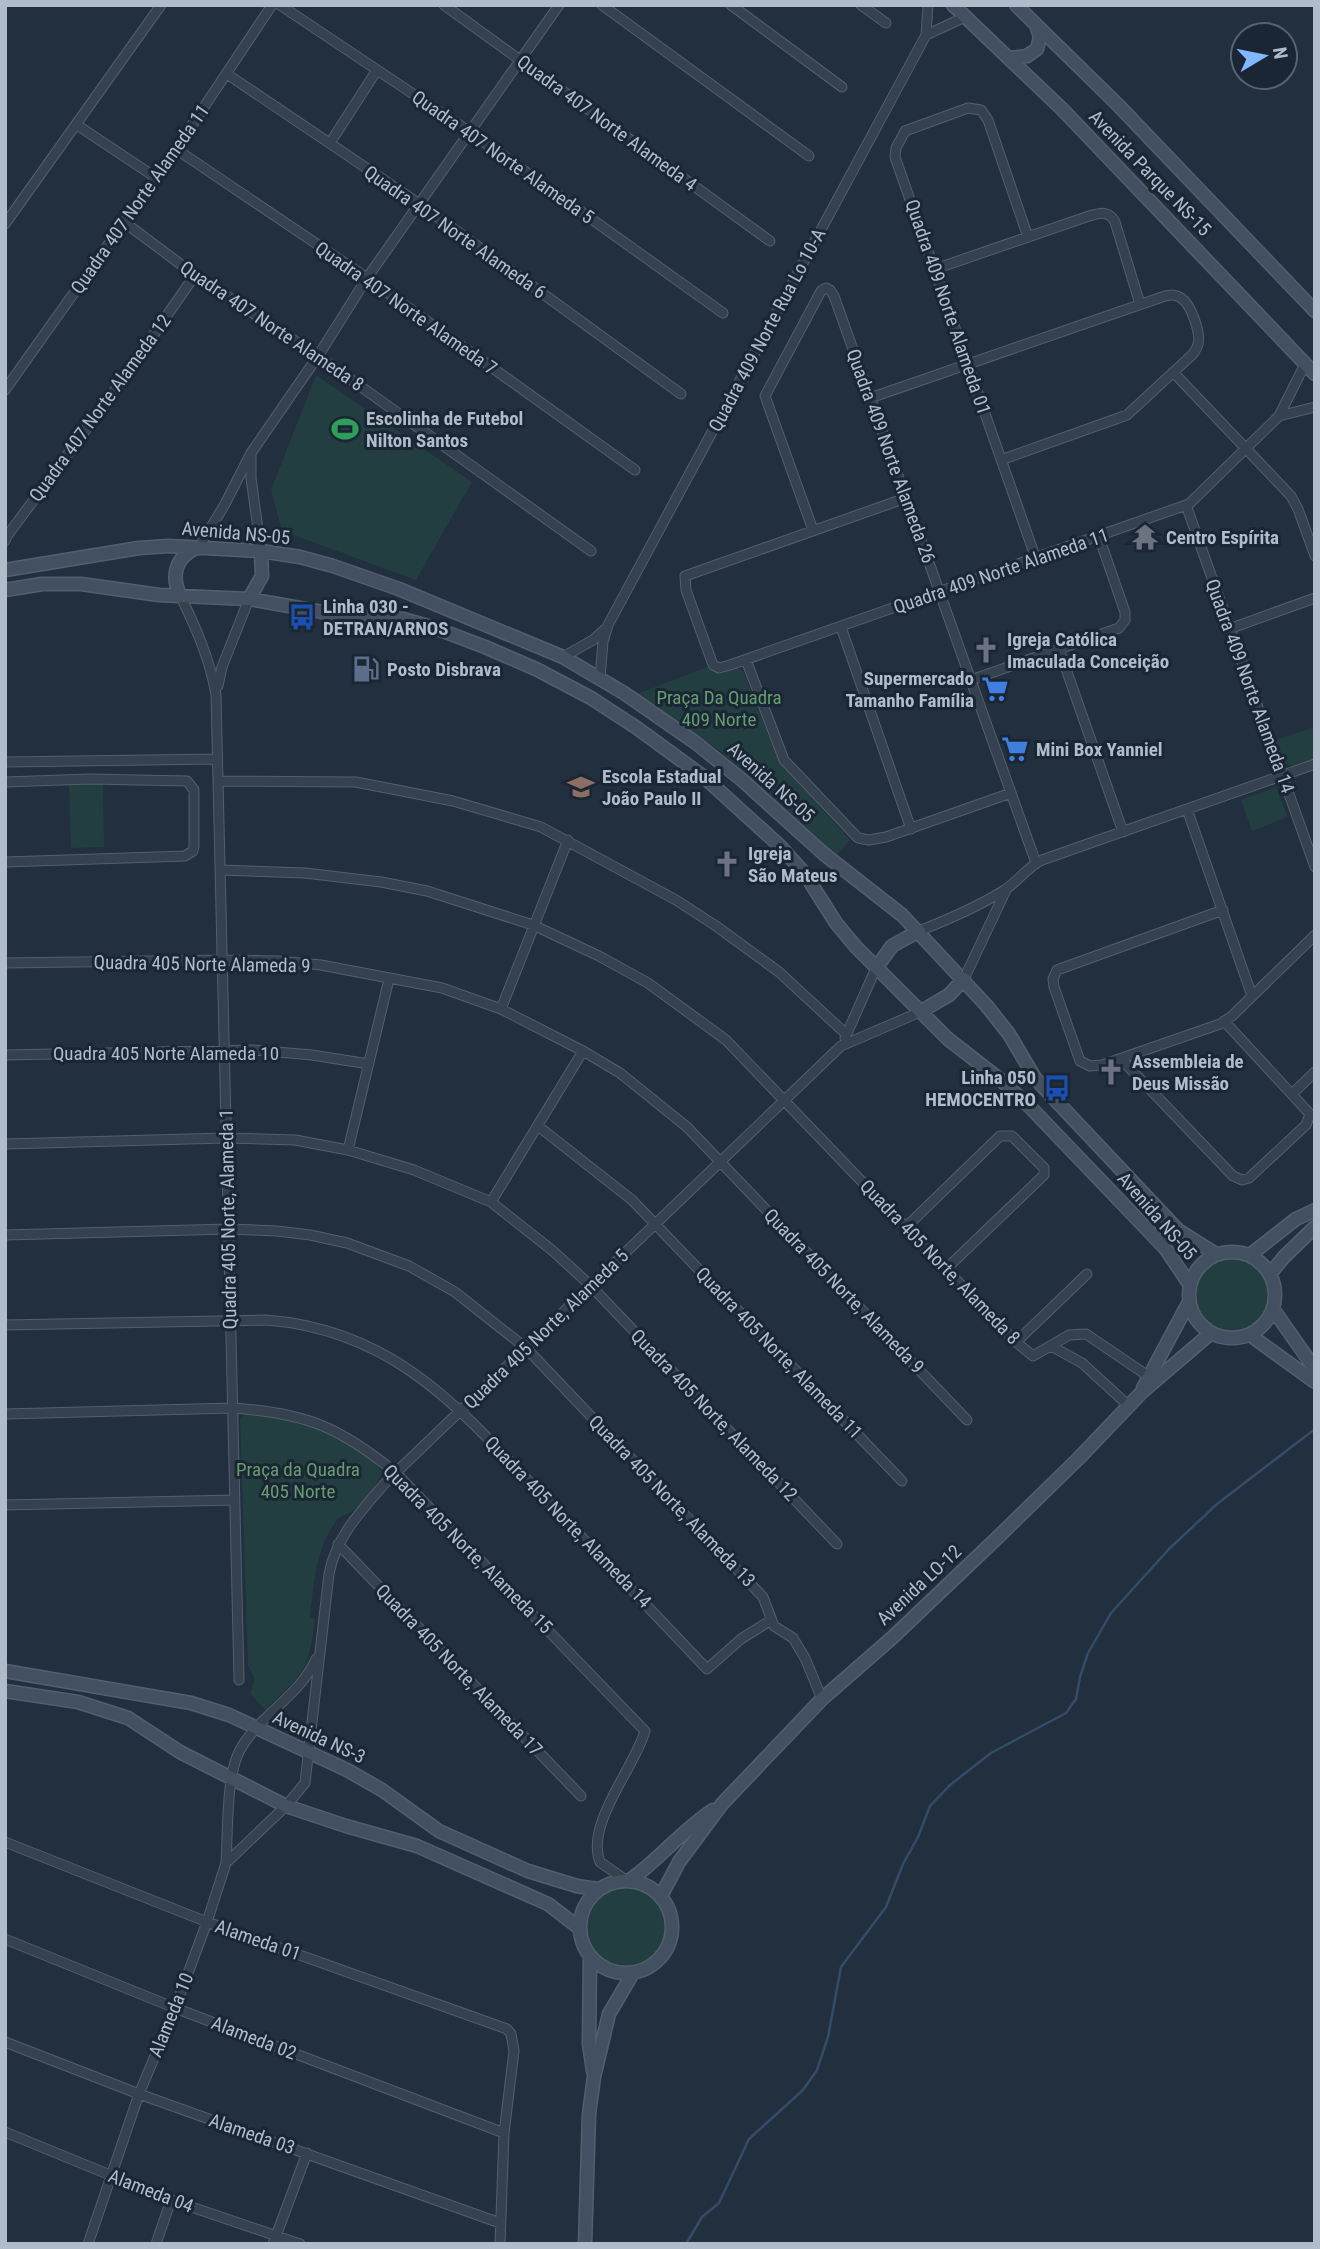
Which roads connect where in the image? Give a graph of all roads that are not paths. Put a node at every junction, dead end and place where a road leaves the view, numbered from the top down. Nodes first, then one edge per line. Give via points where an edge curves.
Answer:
1 (161, 5) edge
2 (272, 5) edge
3 (280, 5) edge
4 (444, 5) edge
5 (559, 5) edge
6 (602, 5) edge
7 (731, 5) edge
8 (861, 5) edge
9 (928, 5) edge
10 (953, 5) edge
11 (1016, 5) edge
12 (965, 17) junction
13 (886, 23) dead end
14 (1036, 24) junction
15 (926, 35) junction
16 (1009, 58) junction
17 (521, 60) junction
18 (377, 71) junction
19 (227, 74) junction
20 (842, 87) dead end
21 (78, 125) junction
22 (470, 132) junction
23 (330, 143) junction
24 (176, 149) junction
25 (809, 156) dead end
26 (155, 177) junction
27 (418, 203) junction
28 (124, 222) junction
29 (5, 224) edge
30 (1028, 237) junction
31 (770, 241) dead end
32 (934, 269) junction
33 (195, 275) junction
34 (367, 278) junction
35 (1140, 304) junction
36 (1315, 311) edge
37 (723, 313) dead end
38 (318, 356) junction
39 (968, 365) junction
40 (1310, 369) edge
41 (1173, 372) junction
42 (5, 390) edge
43 (681, 394) dead end
44 (870, 398) junction
45 (1315, 407) edge
46 (1279, 416) junction
47 (1247, 449) junction
48 (251, 453) junction
49 (1001, 460) junction
50 (635, 470) dead end
51 (906, 498) junction
52 (1186, 505) junction
53 (813, 530) junction
54 (1311, 536) edge
55 (1099, 537) junction
56 (5, 541) edge
57 (199, 547) junction
58 (261, 551) junction
59 (592, 551) dead end
60 (1315, 556) edge
61 (1036, 559) junction
62 (5, 570) edge
63 (5, 590) edge
64 (939, 592) junction
65 (180, 595) junction
66 (1315, 598) edge
67 (249, 599) junction
68 (608, 625) junction
69 (841, 627) junction
70 (1229, 629) junction
71 (1059, 649) junction
72 (564, 657) junction
73 (746, 660) junction
74 (600, 678) junction
75 (971, 680) junction
76 (216, 695) junction
77 (217, 759) junction
78 (89, 761) junction
79 (5, 762) edge
80 (1315, 764) edge
81 (1282, 776) junction
82 (90, 779) junction
83 (218, 781) junction
84 (5, 782) edge
85 (1011, 793) junction
86 (1187, 809) junction
87 (911, 828) junction
88 (1123, 832) junction
89 (568, 840) junction
90 (5, 862) edge
91 (1036, 863) junction
92 (1315, 867) edge
93 (220, 870) junction
94 (1006, 890) junction
95 (1223, 910) junction
96 (533, 925) junction
97 (919, 931) junction
98 (1315, 935) edge
99 (222, 960) junction
100 (5, 963) edge
101 (876, 968) junction
102 (389, 979) junction
103 (964, 979) junction
104 (1252, 996) junction
105 (501, 1009) junction
106 (920, 1012) junction
107 (1224, 1021) junction
108 (846, 1034) junction
109 (841, 1046) junction
110 (224, 1050) junction
111 (583, 1051) junction
112 (5, 1055) edge
113 (1121, 1059) junction
114 (369, 1065) junction
115 (1315, 1072) edge
116 (1292, 1094) junction
117 (784, 1101) junction
118 (538, 1126) junction
119 (226, 1138) junction
120 (5, 1144) edge
121 (348, 1150) junction
122 (720, 1162) junction
123 (491, 1202) junction
124 (1315, 1210) edge
125 (655, 1224) junction
126 (906, 1227) junction
127 (1315, 1227) edge
128 (229, 1229) junction
129 (5, 1234) edge
130 (1216, 1254) junction
131 (1250, 1255) junction
132 (946, 1269) junction
133 (1087, 1274) dead end
134 (1270, 1274) junction
135 (1191, 1285) junction
136 (591, 1286) junction
137 (1189, 1302) junction
138 (1273, 1309) junction
139 (231, 1320) junction
140 (5, 1325) edge
141 (1211, 1333) junction
142 (1250, 1335) junction
143 (1016, 1342) junction
144 (1051, 1346) junction
145 (527, 1348) junction
146 (1315, 1370) edge
147 (1148, 1376) junction
148 (1315, 1382) edge
149 (1142, 1392) junction
150 (1129, 1406) junction
151 (233, 1408) junction
152 (461, 1411) junction
153 (5, 1415) edge
154 (967, 1420) dead end
155 (396, 1473) junction
156 (902, 1482) dead end
157 (235, 1500) junction
158 (5, 1505) edge
159 (338, 1544) junction
160 (838, 1544) dead end
161 (771, 1620) junction
162 (319, 1651) junction
163 (5, 1671) edge
164 (239, 1680) dead end
165 (5, 1691) edge
166 (822, 1699) junction
167 (256, 1730) junction
168 (310, 1753) junction
169 (232, 1778) junction
170 (581, 1796) dead end
171 (722, 1804) junction
172 (286, 1806) junction
173 (5, 1842) edge
174 (226, 1863) junction
175 (628, 1880) junction
176 (597, 1889) junction
177 (661, 1896) junction
178 (207, 1922) junction
179 (578, 1927) junction
180 (5, 1939) edge
181 (590, 1956) junction
182 (633, 1973) junction
183 (175, 2008) junction
184 (5, 2042) edge
185 (594, 2077) junction
186 (139, 2094) junction
187 (5, 2132) edge
188 (505, 2133) junction
189 (307, 2153) junction
190 (111, 2176) junction
191 (171, 2200) junction
192 (500, 2223) junction
193 (274, 2239) edge
194 (88, 2244) edge
195 (156, 2244) edge
196 (300, 2244) edge
197 (500, 2244) edge
198 (585, 2244) edge

1 - 21 street
2 - 19 street, Quadra 407 Norte Alameda 11
3 - 18 street, Quadra 407 Norte Alameda 5
4 - 17 street, Quadra 407 Norte Alameda 4
5 - 17 street
6 - 25 street
7 - 20 street
8 - 13 street
9 - 15 street, Quadra 409 Norte Rua Lo 10-A
10 - 12 street, Avenida Parque NS-15
11 - 14 street, Avenida Parque NS-15
12 - 15 street
12 - 16 street, Avenida Parque NS-15
14 - 16 street via 1037,49 1027,56
14 - 36 street, Avenida Parque NS-15
15 - 68 street, Quadra 409 Norte Rua Lo 10-A
16 - 40 street, Avenida Parque NS-15
17 - 22 street
17 - 31 street, Quadra 407 Norte Alameda 4
18 - 22 street, Quadra 407 Norte Alameda 5
18 - 23 street
19 - 23 street, Quadra 407 Norte Alameda 6
19 - 24 street, Quadra 407 Norte Alameda 11
21 - 26 street
21 - 29 street
22 - 27 street
22 - 37 street, Quadra 407 Norte Alameda 5
23 - 27 street, Quadra 407 Norte Alameda 6
24 - 26 street, Quadra 407 Norte Alameda 11
24 - 34 street, Quadra 407 Norte Alameda 7
26 - 28 street, Quadra 407 Norte Alameda 11
27 - 34 street
27 - 43 street, Quadra 407 Norte Alameda 6
28 - 33 street, Quadra 407 Norte Alameda 8
28 - 42 street, Quadra 407 Norte Alameda 11
30 - 32 street
30 - 32 street, Quadra 409 Norte Alameda 01 via 987,117 979,109 963,109 909,128 895,148
30 - 35 street via 1108,214 1115,222
32 - 39 street, Quadra 409 Norte Alameda 01
33 - 38 street, Quadra 407 Norte Alameda 8
33 - 56 street, Quadra 407 Norte Alameda 12
34 - 38 street
34 - 50 street, Quadra 407 Norte Alameda 7
35 - 39 street
35 - 41 street via 1168,295 1179,296 1188,305 1199,342
38 - 48 street
38 - 59 street, Quadra 407 Norte Alameda 8
39 - 44 street
39 - 49 street, Quadra 409 Norte Alameda 01
40 - 46 street, Quadra 409 Norte Alameda 11
41 - 47 street
41 - 49 street via 1127,415
44 - 51 street, Quadra 409 Norte Alameda 26
44 - 53 street, Quadra 409 Norte Alameda 26 via 834,296 828,289 821,291 765,396
45 - 46 street
46 - 47 street, Quadra 409 Norte Alameda 11
47 - 52 street, Quadra 409 Norte Alameda 11
47 - 54 street via 1291,496
48 - 57 street
48 - 58 street
49 - 61 street, Quadra 409 Norte Alameda 01
51 - 53 street
51 - 64 street, Quadra 409 Norte Alameda 26
52 - 55 street, Quadra 409 Norte Alameda 11
52 - 70 street, Quadra 409 Norte Alameda 14
53 - 73 street, Quadra 409 Norte Alameda 11 via 685,576 712,663 725,667
54 - 60 street
55 - 61 street, Quadra 409 Norte Alameda 11
55 - 71 street via 1125,620 1119,628
57 - 58 street, Avenida NS-05
57 - 62 street, Avenida NS-05 via 139,548
57 - 65 street via 188,552 175,569
58 - 67 street via 262,576
58 - 72 street, Avenida NS-05 via 357,574
61 - 64 street, Quadra 409 Norte Alameda 11
63 - 65 street, Avenida NS-05 via 67,583
64 - 69 street, Quadra 409 Norte Alameda 11
64 - 75 street, Quadra 409 Norte Alameda 26
65 - 67 street, Avenida NS-05
65 - 76 street via 210,665
66 - 70 street
67 - 76 street
67 - 101 street, Avenida NS-05 via 420,623 536,669 591,698 678,757 746,812 798,866 843,933
68 - 72 street, Quadra 409 Norte Rua Lo 10-A
68 - 74 street, Quadra 409 Norte Rua Lo 10-A
69 - 73 street, Quadra 409 Norte Alameda 11
69 - 87 street
70 - 81 street, Quadra 409 Norte Alameda 14
71 - 75 street
71 - 88 street
72 - 74 street, Avenida NS-05
73 - 87 street via 784,760 852,834 878,840
74 - 97 street, Avenida NS-05 via 715,757 828,858
75 - 85 street, Quadra 409 Norte Alameda 26
76 - 77 street, Quadra 405 Norte, Alameda 1
77 - 78 street
77 - 83 street, Quadra 405 Norte, Alameda 1
78 - 79 street
78 - 82 street
80 - 81 street
81 - 86 street
81 - 92 street, Quadra 409 Norte Alameda 14
82 - 84 street
82 - 90 street via 187,781 194,790 193,851 186,856
83 - 89 street via 356,782 464,804
83 - 93 street, Quadra 405 Norte, Alameda 1
85 - 87 street
85 - 91 street, Quadra 409 Norte Alameda 26
86 - 88 street
86 - 95 street
88 - 91 street
89 - 96 street
89 - 108 street via 716,926 779,972
91 - 94 street
93 - 96 street, Quadra 405 Norte, Alameda 8 via 381,881
93 - 99 street, Quadra 405 Norte, Alameda 1
94 - 97 street
94 - 103 street
95 - 104 street
95 - 113 street via 1062,966 1054,975 1054,988 1081,1062 1099,1066
96 - 105 street
96 - 117 street, Quadra 405 Norte, Alameda 8 via 648,983 726,1040
97 - 101 street via 892,946
97 - 103 street, Avenida NS-05
98 - 104 street
99 - 100 street, Quadra 405 Norte Alameda 9
99 - 102 street, Quadra 405 Norte Alameda 9 via 321,965
99 - 110 street, Quadra 405 Norte, Alameda 1
101 - 106 street, Avenida NS-05
101 - 108 street
102 - 105 street, Quadra 405 Norte Alameda 9 via 443,988
102 - 114 street
103 - 106 street via 949,995
103 - 130 street, Avenida NS-05 via 1002,1024 1045,1090 1178,1230
104 - 107 street
105 - 111 street, Quadra 405 Norte Alameda 9
106 - 109 street
106 - 135 street, Avenida NS-05 via 1031,1108 1165,1248
107 - 113 street
107 - 116 street
108 - 109 street
109 - 117 street, Quadra 405 Norte, Alameda 5
110 - 112 street, Quadra 405 Norte Alameda 10
110 - 114 street, Quadra 405 Norte Alameda 10 via 300,1054
110 - 119 street, Quadra 405 Norte, Alameda 1
111 - 118 street
111 - 122 street, Quadra 405 Norte Alameda 9 via 655,1100
113 - 116 street via 1233,1176 1242,1180 1306,1125 1307,1110
114 - 121 street
115 - 116 street
117 - 122 street, Quadra 405 Norte, Alameda 5
117 - 126 street, Quadra 405 Norte, Alameda 8
118 - 123 street
118 - 125 street, Quadra 405 Norte, Alameda 11 via 599,1172
119 - 120 street, Quadra 405 Norte, Alameda 12
119 - 121 street, Quadra 405 Norte, Alameda 12 via 295,1140
119 - 128 street, Quadra 405 Norte, Alameda 1
121 - 123 street, Quadra 405 Norte, Alameda 12 via 414,1170
122 - 125 street, Quadra 405 Norte, Alameda 5
122 - 154 street, Quadra 405 Norte, Alameda 9
123 - 136 street, Quadra 405 Norte, Alameda 12
124 - 131 street
125 - 136 street, Quadra 405 Norte, Alameda 5
125 - 156 street, Quadra 405 Norte, Alameda 11
126 - 132 street, Quadra 405 Norte, Alameda 8
126 - 132 street via 1000,1136 1013,1136 1044,1168 1044,1175
127 - 134 street
128 - 129 street, Quadra 405 Norte, Alameda 13
128 - 139 street, Quadra 405 Norte, Alameda 1
128 - 145 street, Quadra 405 Norte, Alameda 13 via 310,1235 396,1261 455,1292
130 - 131 street
130 - 135 street via 1200,1265
131 - 134 street
132 - 143 street, Quadra 405 Norte, Alameda 8
133 - 143 street
134 - 138 street via 1276,1297
135 - 137 street
136 - 145 street, Quadra 405 Norte, Alameda 5
136 - 160 street, Quadra 405 Norte, Alameda 12
137 - 141 street via 1200,1325
137 - 147 street, Avenida LO-12
138 - 142 street via 1268,1320
138 - 146 street
139 - 140 street, Quadra 405 Norte, Alameda 14
139 - 151 street, Quadra 405 Norte, Alameda 1
139 - 152 street, Quadra 405 Norte, Alameda 14 via 297,1324 359,1342 408,1368
141 - 142 street via 1237,1339
141 - 149 street, Avenida LO-12
142 - 148 street
143 - 144 street, Quadra 405 Norte, Alameda 8 via 1034,1356
144 - 147 street, Quadra 405 Norte, Alameda 8 via 1069,1335 1086,1334
144 - 150 street via 1082,1363
145 - 152 street, Quadra 405 Norte, Alameda 5
145 - 161 street, Quadra 405 Norte, Alameda 13 via 763,1597
147 - 149 street, Avenida LO-12
149 - 150 street, Avenida LO-12
150 - 166 street, Avenida LO-12 via 996,1539
151 - 153 street, Quadra 405 Norte, Alameda 15
151 - 155 street, Quadra 405 Norte, Alameda 15 via 283,1413 327,1426 356,1441
151 - 157 street, Quadra 405 Norte, Alameda 1
152 - 155 street, Quadra 405 Norte, Alameda 5
152 - 161 street, Quadra 405 Norte, Alameda 14 via 707,1669
155 - 159 street, Quadra 405 Norte, Alameda 5
155 - 175 street, Quadra 405 Norte, Alameda 15 via 645,1731 611,1798 596,1847 600,1863
157 - 158 street
157 - 164 street, Quadra 405 Norte, Alameda 1
159 - 162 street, Quadra 405 Norte, Alameda 5 via 329,1574
159 - 170 street, Quadra 405 Norte, Alameda 17
161 - 166 street, Quadra 405 Norte, Alameda 13 via 793,1638
162 - 167 street, Quadra 405 Norte, Alameda 5 via 304,1681
162 - 168 street, Quadra 405 Norte, Alameda 5
163 - 167 street, Avenida NS-3 via 191,1703
165 - 169 street via 78,1702 128,1718
166 - 171 street, Avenida LO-12
167 - 168 street, Avenida NS-3
167 - 169 street, Quadra 405 Norte, Alameda 5 via 239,1752
168 - 172 street, Quadra 405 Norte, Alameda 5 via 304,1783
168 - 176 street, Avenida NS-3 via 382,1790 439,1831 528,1871
169 - 172 street
169 - 174 street, Quadra 405 Norte, Alameda 5
171 - 175 street, Avenida LO-12
171 - 177 street, Avenida LO-12 via 679,1862
172 - 174 street, Alameda 10
172 - 179 street via 417,1846 548,1904
173 - 178 street, Alameda 01
174 - 178 street, Alameda 10
175 - 176 street
175 - 177 street via 642,1882
176 - 179 street via 583,1906
177 - 182 street via 669,1909 670,1940 655,1962
178 - 183 street, Alameda 10
178 - 188 street, Alameda 01 via 503,2027 511,2035 514,2051
179 - 181 street
180 - 183 street, Alameda 02
181 - 182 street via 602,1967
181 - 185 street via 589,2044
182 - 185 street via 609,2014
183 - 186 street, Alameda 10
183 - 188 street, Alameda 02
184 - 186 street, Alameda 03
185 - 198 street
186 - 189 street, Alameda 03
186 - 190 street, Alameda 10
187 - 190 street, Alameda 04
188 - 192 street
189 - 192 street, Alameda 03
189 - 193 street
190 - 191 street, Alameda 04
190 - 194 street, Alameda 10
191 - 193 street, Alameda 04
191 - 195 street
192 - 197 street
193 - 196 street, Alameda 04

